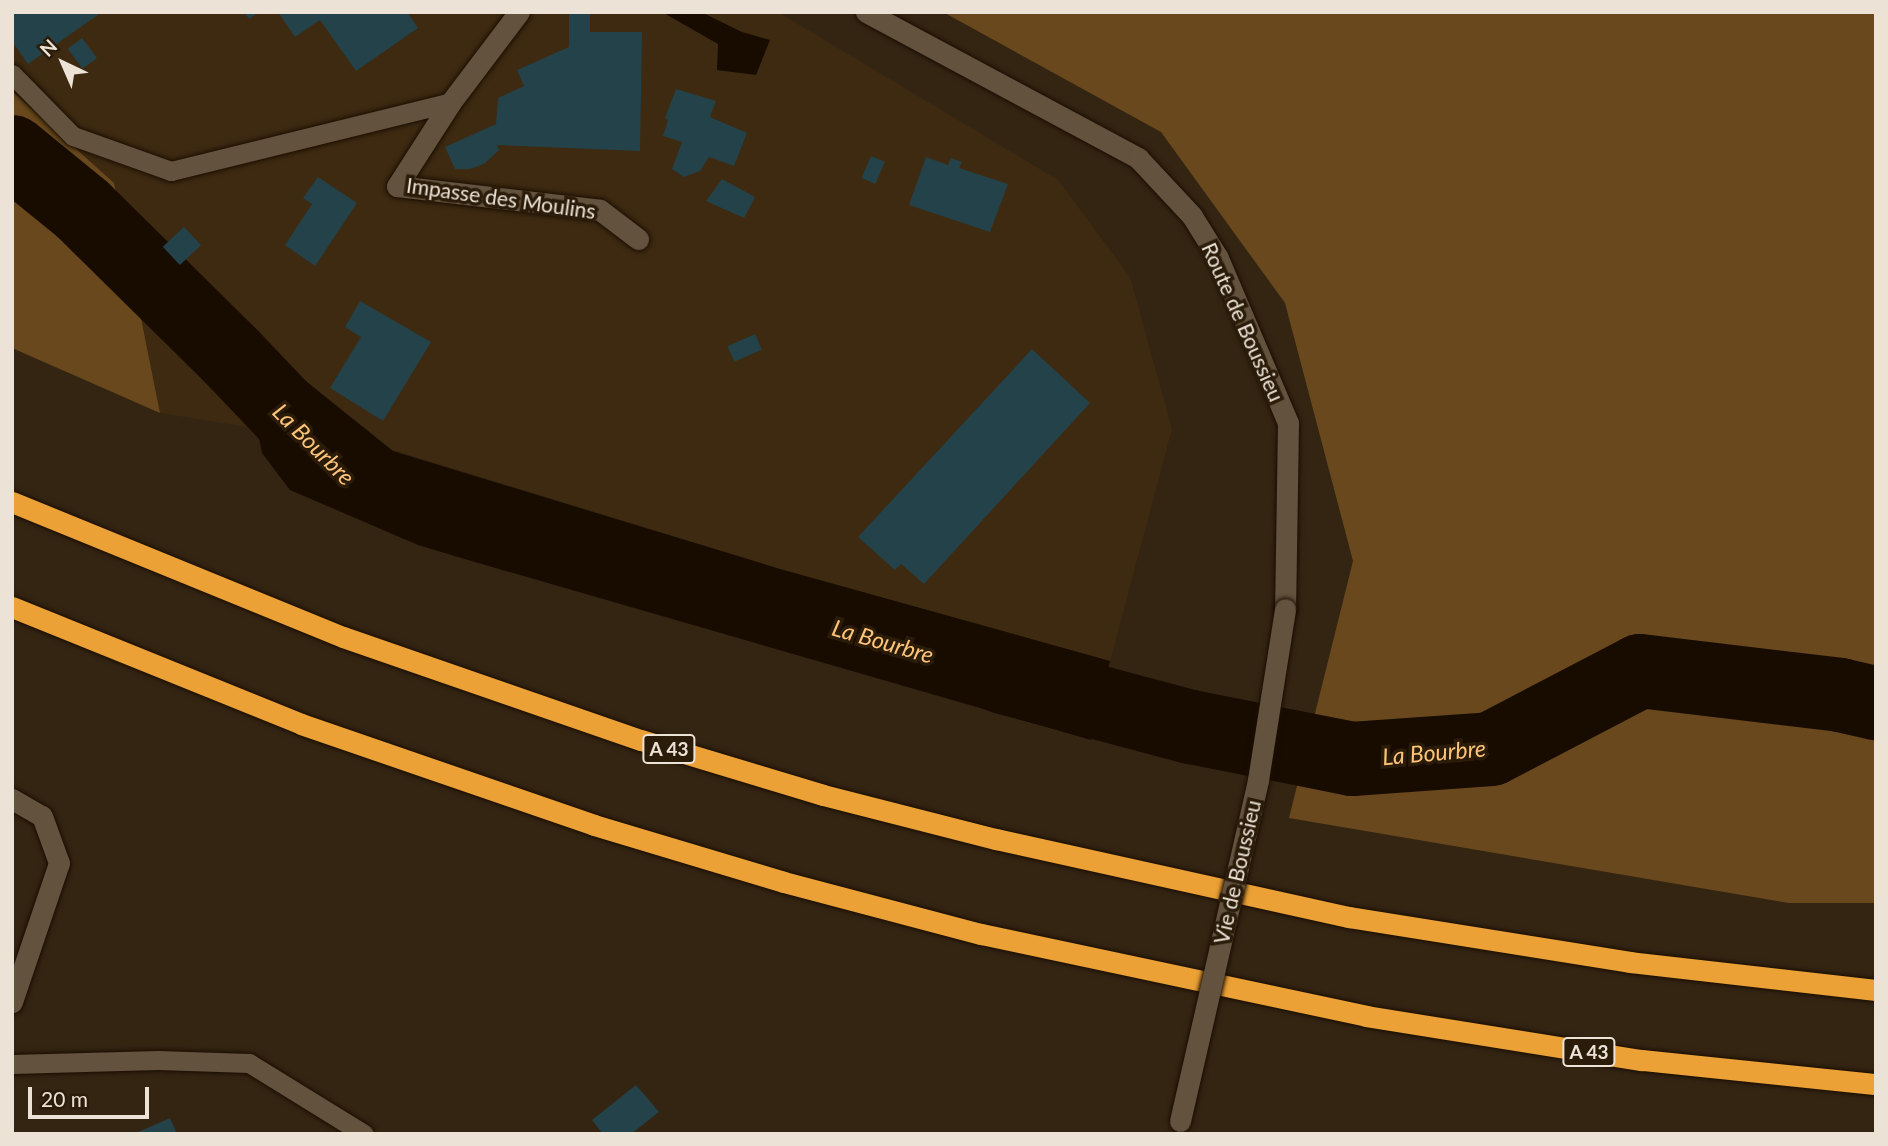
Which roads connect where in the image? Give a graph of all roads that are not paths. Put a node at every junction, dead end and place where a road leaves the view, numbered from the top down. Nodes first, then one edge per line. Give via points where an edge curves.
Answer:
1 (519, 12) edge
2 (866, 12) edge
3 (12, 74) edge
4 (451, 102) junction
5 (638, 239) dead end
6 (12, 502) edge
7 (12, 607) edge
8 (1285, 609) joint
9 (12, 799) edge
10 (17, 974) edge
11 (1876, 989) edge
12 (12, 1002) edge
13 (12, 1064) edge
14 (1876, 1084) edge
15 (1178, 1127) edge
16 (364, 1134) edge

1 - 4 street, Impasse des Moulins
2 - 8 street, Route de Boussieu via 1138,158 1192,216 1218,258 1288,424
3 - 4 lane via 73,136 171,172
4 - 5 street, Impasse des Moulins via 397,186 600,210
6 - 11 highway, A 43 via 342,637 640,740 837,798 996,839 1349,917 1630,962
7 - 14 highway, A 43 via 301,724 594,825 981,934 1366,1016 1642,1060
8 - 15 street, Vie de Boussieu, bridge via 1258,780
9 - 10 street via 42,816 59,863
10 - 12 street
13 - 16 lane via 249,1063

